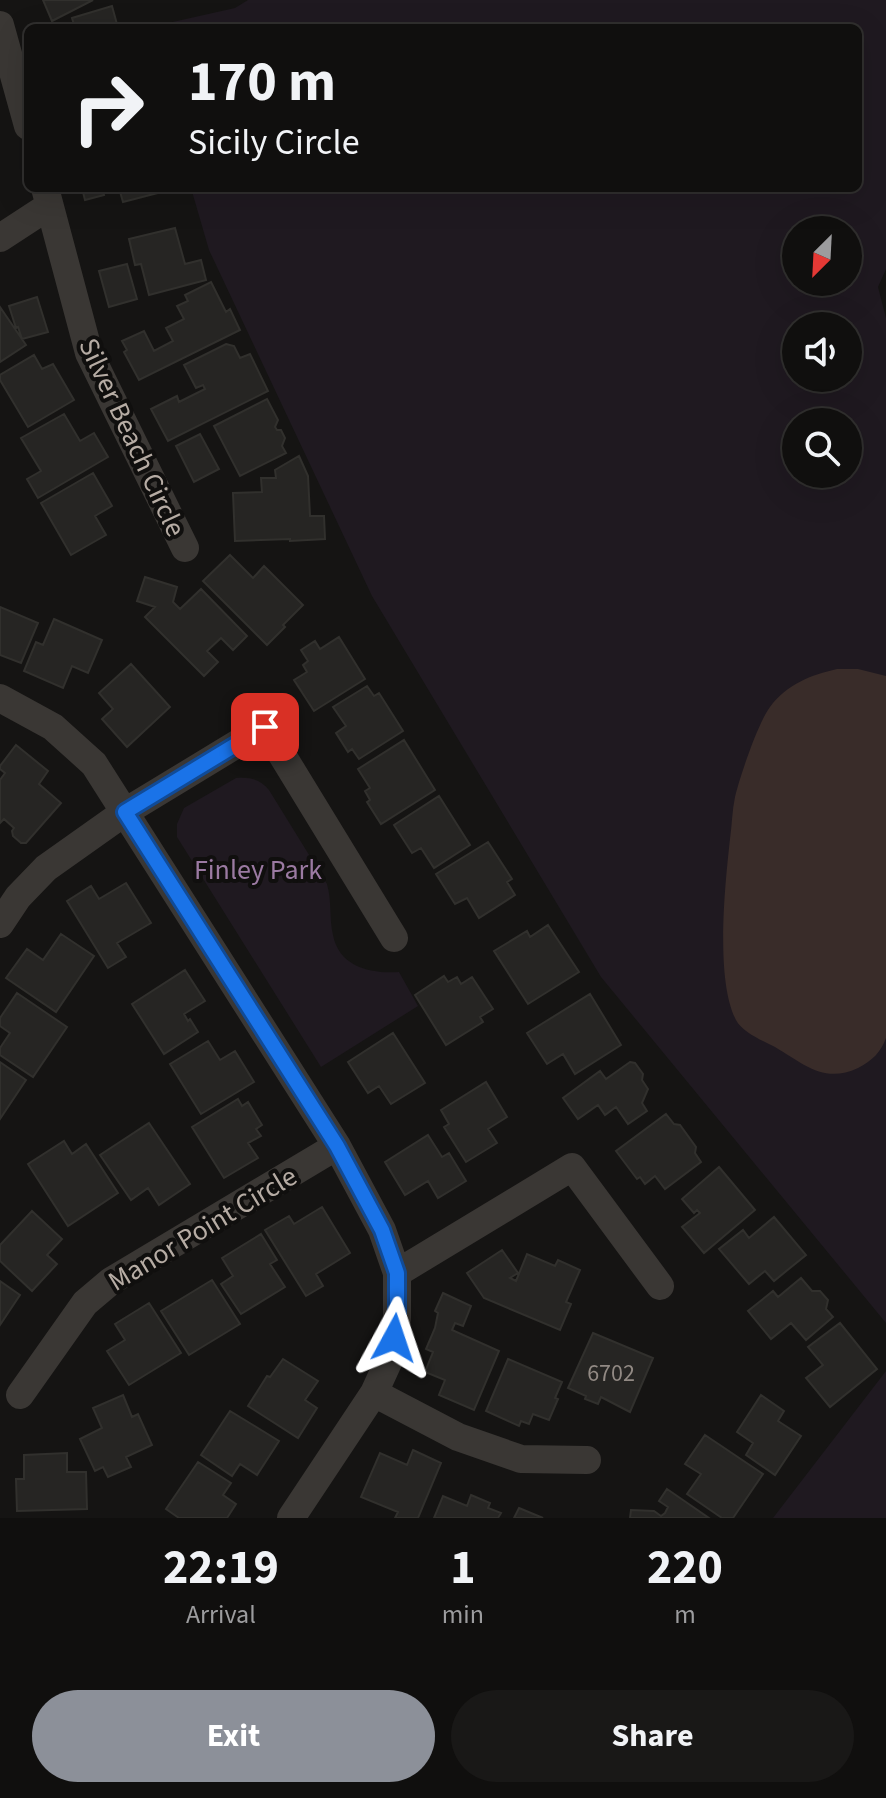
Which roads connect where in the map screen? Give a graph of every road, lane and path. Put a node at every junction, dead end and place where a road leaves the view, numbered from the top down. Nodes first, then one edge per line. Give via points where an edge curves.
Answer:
1 (0, 25) edge
2 (24, 112) edge
3 (47, 197) edge
4 (0, 238) edge
5 (185, 548) dead end
6 (0, 698) edge
7 (125, 812) junction
8 (0, 924) edge
9 (394, 938) dead end
10 (337, 1146) junction
11 (397, 1273) junction
12 (660, 1286) dead end
13 (374, 1393) junction
14 (20, 1395) dead end
15 (587, 1460) dead end
16 (291, 1518) edge

1 - 2 street
3 - 4 street
3 - 5 street, Silver Beach Circle via 89,353
6 - 7 street via 53,727 94,764
7 - 8 street via 46,868
7 - 9 street via 265,727
7 - 10 street
10 - 11 street via 382,1230
10 - 14 street, Manor Point Circle via 111,1281 85,1303
11 - 12 street via 572,1167
11 - 13 street via 390,1358
13 - 15 street via 458,1437 521,1459
13 - 16 street

